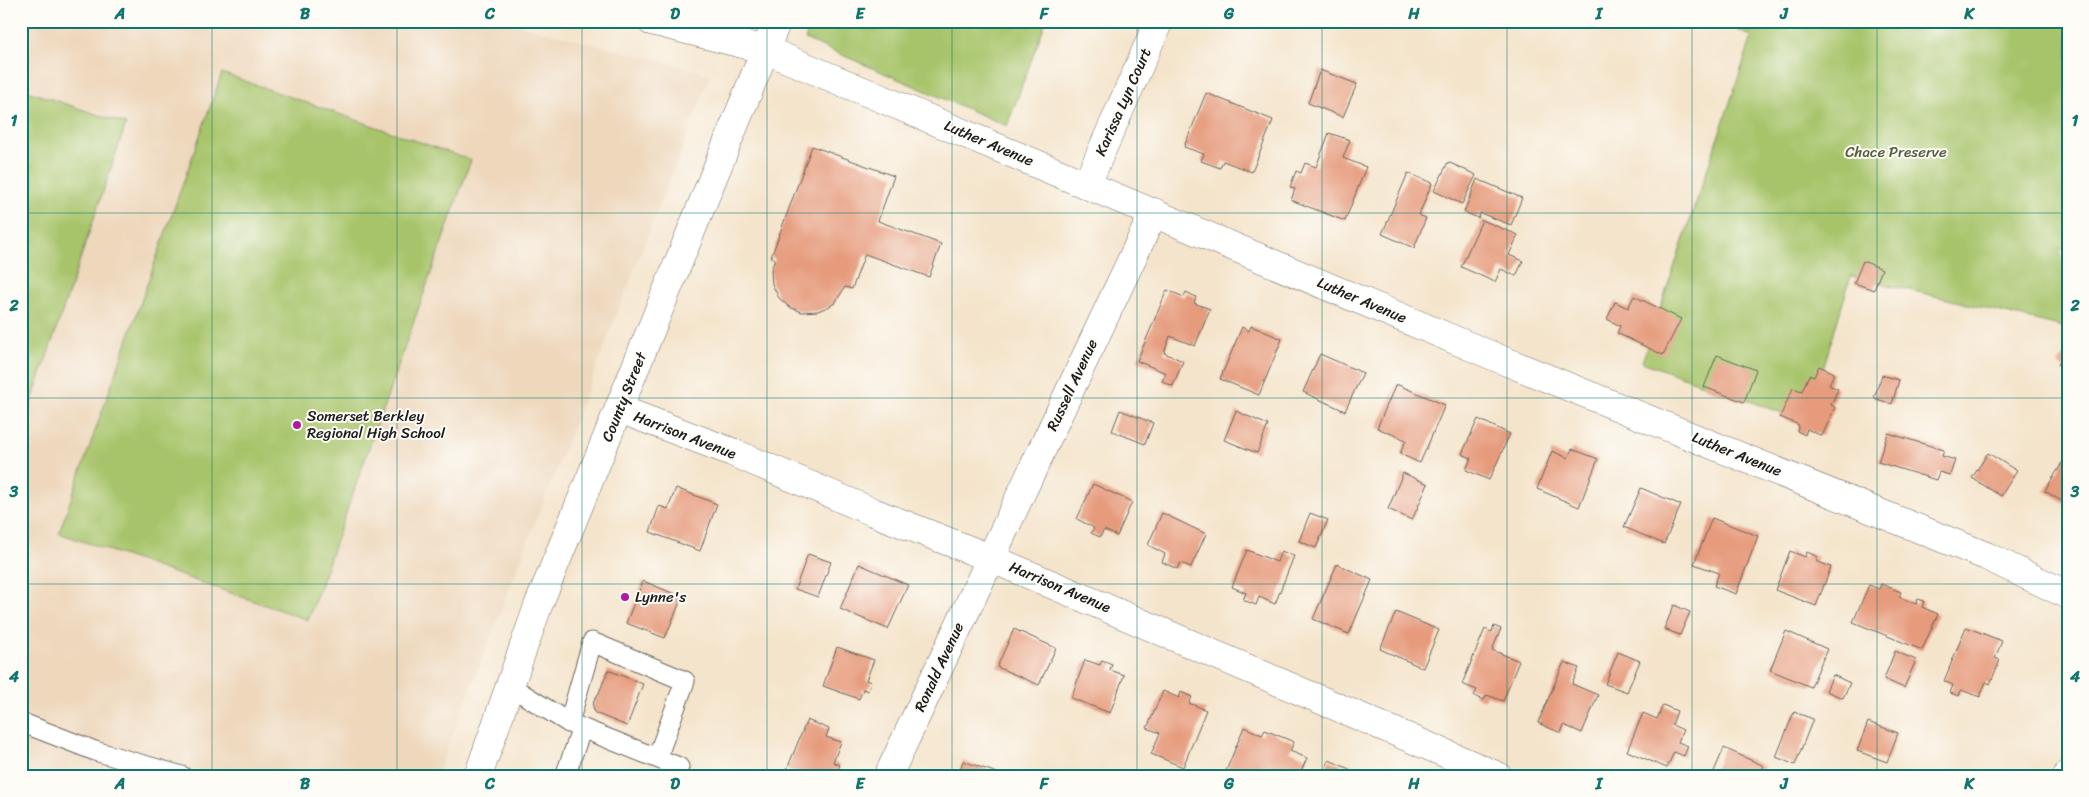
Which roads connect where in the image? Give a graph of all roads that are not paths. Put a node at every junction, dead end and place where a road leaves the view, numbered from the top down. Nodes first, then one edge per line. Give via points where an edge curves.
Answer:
1 (651, 21) edge
2 (777, 21) edge
3 (1159, 21) edge
4 (766, 50) junction
5 (1087, 184) junction
6 (1154, 212) junction
7 (618, 409) junction
8 (990, 558) junction
9 (2068, 595) edge
10 (510, 686) junction
11 (21, 725) edge
12 (575, 726) junction
13 (657, 758) junction
14 (679, 767) dead end
15 (182, 776) edge
16 (478, 776) edge
17 (565, 776) edge
18 (888, 776) edge
19 (1498, 776) edge

1 - 4 street, Luther Avenue
2 - 4 street, County Street
3 - 5 street, Karissa Lyn Court
4 - 5 street, Luther Avenue
4 - 7 street, County Street
5 - 6 street, Luther Avenue
6 - 8 street, Russell Avenue
6 - 9 street, Luther Avenue via 1500,359 1986,556
7 - 8 street, Harrison Avenue
7 - 10 street, County Street via 538,606
8 - 18 street, Ronald Avenue
8 - 19 street, Harrison Avenue
10 - 12 lane
10 - 16 street, County Street
11 - 15 lane
12 - 13 lane
12 - 13 lane via 592,642 685,681
12 - 17 lane
13 - 14 lane

